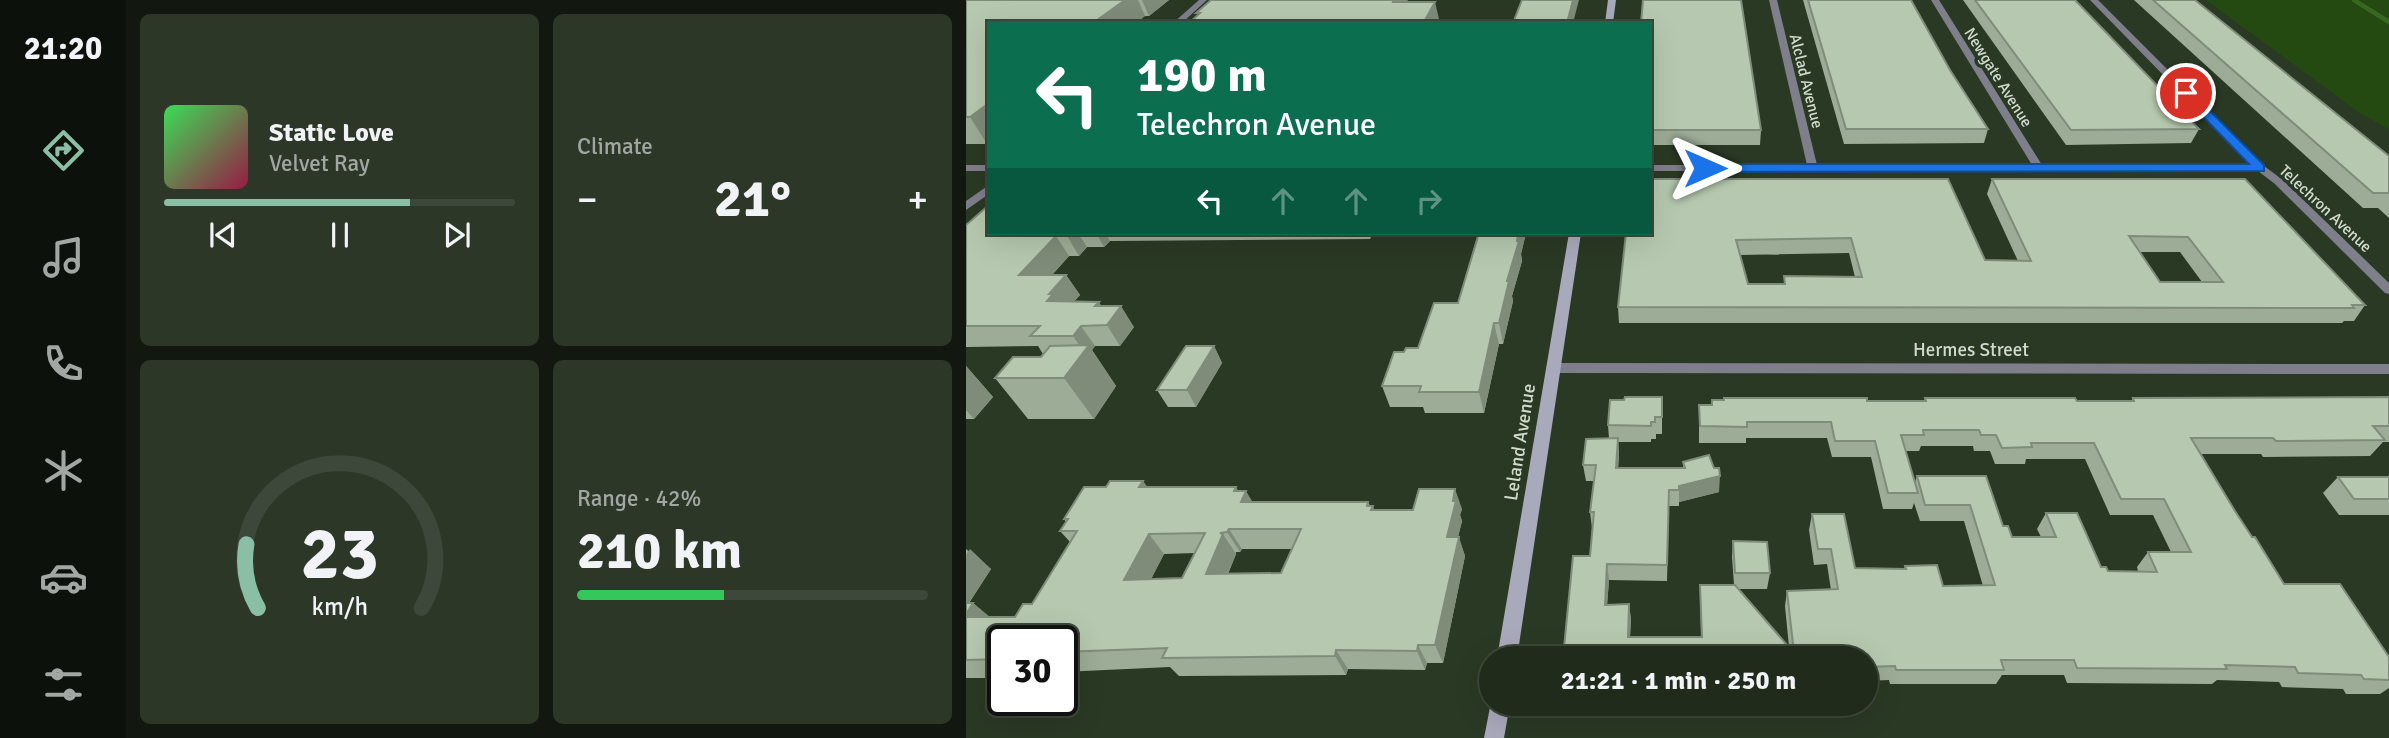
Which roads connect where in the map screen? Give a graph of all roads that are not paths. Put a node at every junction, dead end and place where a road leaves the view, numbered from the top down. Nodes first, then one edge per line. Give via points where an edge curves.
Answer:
1 (1203, 0) edge
2 (1612, 0) edge
3 (1773, 0) edge
4 (1935, 0) edge
5 (2094, 0) edge
6 (1179, 21) edge
7 (1609, 21) edge
8 (966, 168) edge
9 (987, 168) edge
10 (1652, 168) edge
11 (1814, 168) junction
12 (2039, 168) junction
13 (2260, 168) junction
14 (987, 190) edge
15 (966, 207) edge
16 (1575, 235) edge
17 (2389, 290) edge
18 (1553, 368) junction
19 (2389, 369) edge
20 (1509, 646) edge
21 (1498, 716) edge
22 (1494, 738) edge

1 - 6 street
2 - 7 street
3 - 11 street, Alclad Avenue
4 - 12 street, Newgate Avenue
5 - 13 street, Telechron Avenue
8 - 9 street
10 - 11 street
11 - 12 street
12 - 13 street
13 - 17 street, Telechron Avenue
14 - 15 street
16 - 18 street, Leland Avenue
18 - 19 street, Hermes Street
18 - 20 street, Leland Avenue
21 - 22 street

